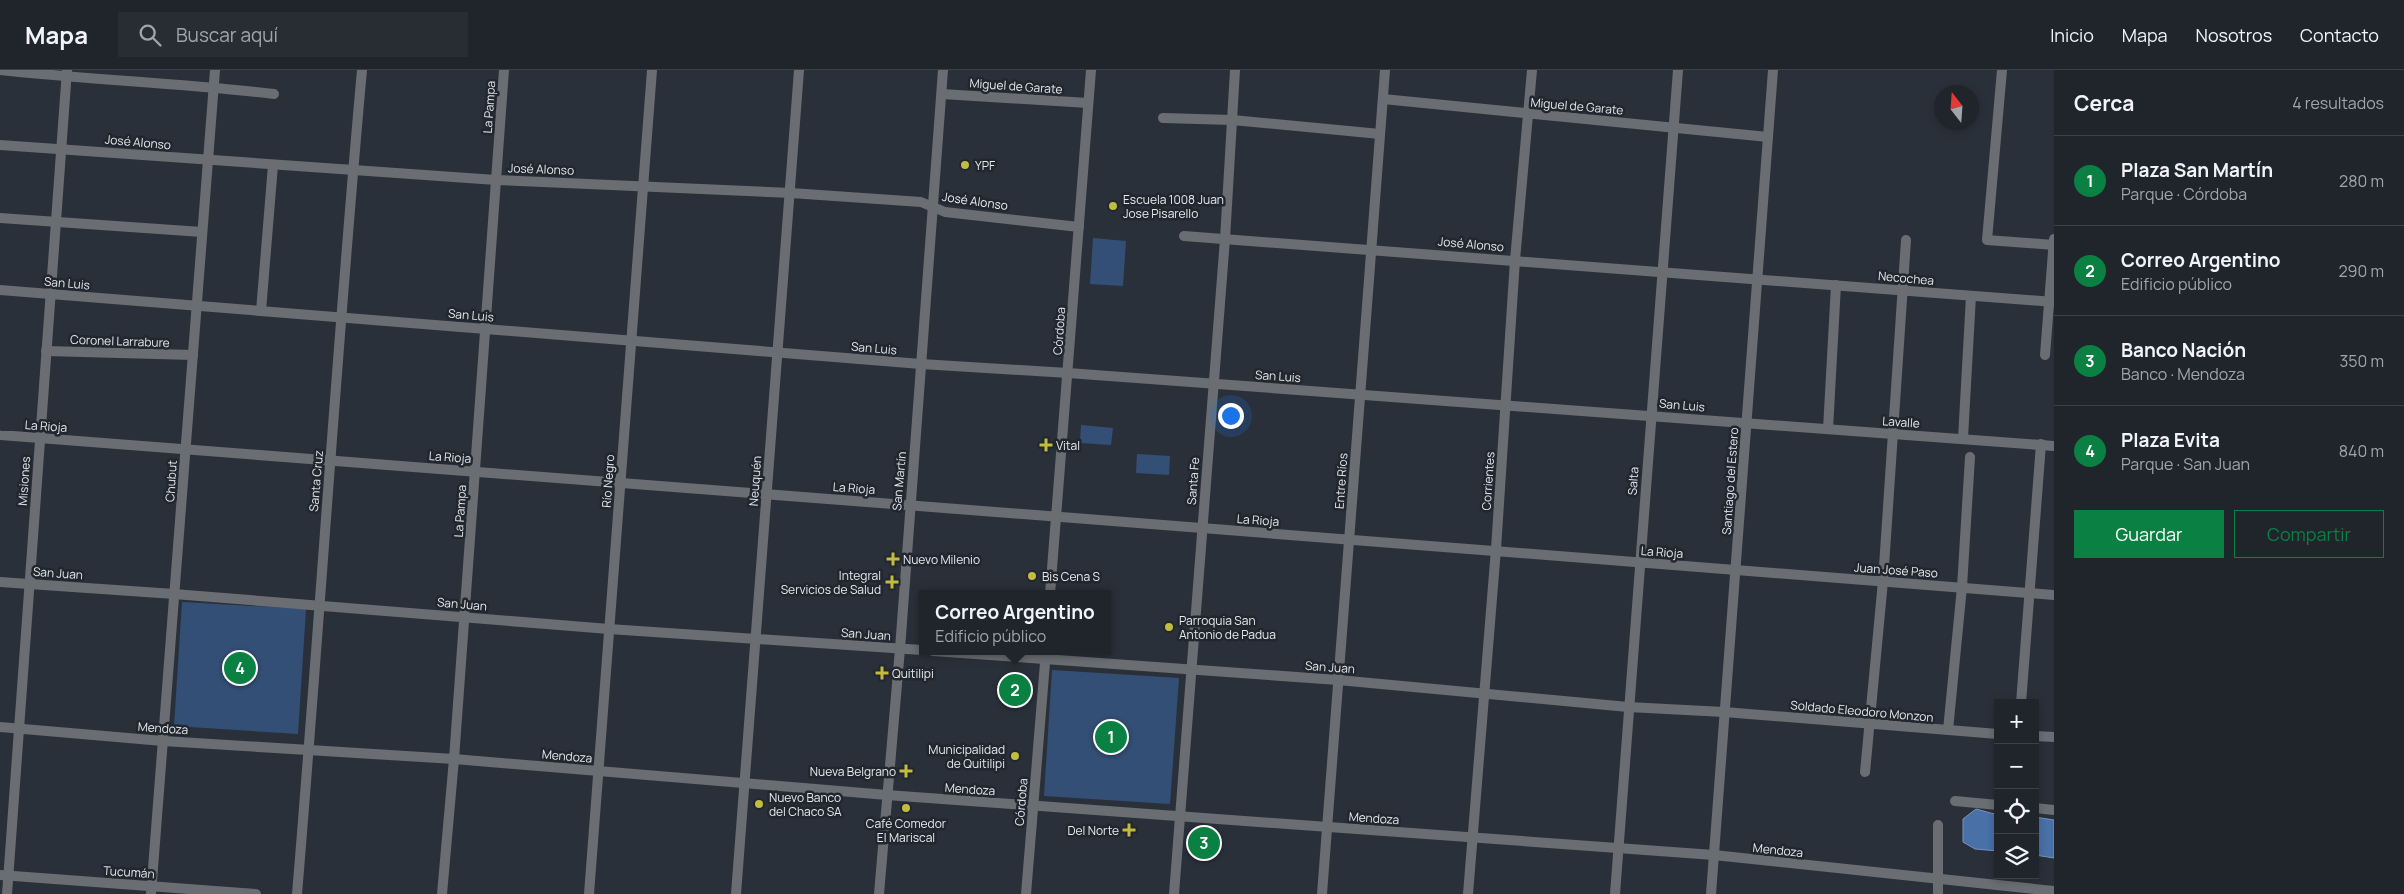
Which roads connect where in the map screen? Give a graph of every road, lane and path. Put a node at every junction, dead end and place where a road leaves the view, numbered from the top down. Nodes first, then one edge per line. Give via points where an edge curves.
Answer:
1 (0, 70) edge
2 (215, 70) edge
3 (362, 70) edge
4 (504, 70) edge
5 (652, 70) edge
6 (799, 70) edge
7 (944, 70) edge
8 (1091, 70) edge
9 (1236, 70) edge
10 (1385, 70) edge
11 (1532, 70) edge
12 (1678, 70) edge
13 (1773, 70) edge
14 (2002, 70) edge
15 (67, 74) edge
16 (213, 86) junction
17 (274, 94) dead end
18 (942, 94) junction
19 (1383, 99) junction
20 (1088, 103) junction
21 (1527, 114) junction
22 (1163, 118) dead end
23 (1232, 120) junction
24 (1673, 128) junction
25 (1380, 134) junction
26 (1768, 137) junction
27 (0, 145) edge
28 (61, 148) junction
29 (208, 161) junction
30 (272, 165) junction
31 (352, 171) junction
32 (496, 180) junction
33 (645, 186) junction
34 (791, 193) junction
35 (934, 208) junction
36 (0, 218) edge
37 (56, 222) junction
38 (1079, 227) junction
39 (202, 232) junction
40 (1184, 236) dead end
41 (1225, 239) junction
42 (2054, 239) edge
43 (1906, 240) dead end
44 (2054, 245) edge
45 (1371, 249) junction
46 (1515, 260) junction
47 (1661, 272) junction
48 (1756, 278) junction
49 (1836, 285) junction
50 (0, 290) edge
51 (1904, 290) junction
52 (51, 294) junction
53 (1971, 296) junction
54 (2052, 302) edge
55 (197, 306) junction
56 (261, 311) junction
57 (339, 317) junction
58 (485, 329) junction
59 (630, 341) junction
60 (46, 351) junction
61 (777, 352) junction
62 (193, 355) junction
63 (2046, 356) dead end
64 (921, 364) junction
65 (1068, 372) junction
66 (1212, 383) junction
67 (1360, 394) junction
68 (1506, 404) junction
69 (1650, 415) junction
70 (1747, 423) junction
71 (1828, 429) junction
72 (1893, 434) junction
73 (0, 435) edge
74 (40, 438) junction
75 (1963, 438) junction
76 (2041, 444) junction
77 (2054, 446) edge
78 (186, 450) junction
79 (1970, 457) dead end
80 (331, 461) junction
81 (475, 472) junction
82 (621, 483) junction
83 (767, 494) junction
84 (910, 505) junction
85 (1055, 517) junction
86 (1202, 528) junction
87 (1350, 538) junction
88 (1496, 549) junction
89 (1640, 562) junction
90 (1736, 570) junction
91 (1883, 581) junction
92 (0, 582) edge
93 (29, 584) junction
94 (1962, 587) junction
95 (1050, 590) edge
96 (2030, 593) junction
97 (174, 594) junction
98 (2054, 595) edge
99 (318, 605) junction
100 (464, 617) junction
101 (609, 629) junction
102 (755, 638) junction
103 (900, 649) junction
104 (919, 650) edge
105 (1045, 655) edge
106 (1191, 670) junction
107 (1338, 680) junction
108 (1483, 694) junction
109 (2021, 699) edge
110 (1628, 707) junction
111 (1724, 712) junction
112 (1870, 724) junction
113 (0, 727) edge
114 (19, 729) junction
115 (1948, 730) junction
116 (1994, 734) edge
117 (2039, 736) edge
118 (2054, 736) edge
119 (163, 741) junction
120 (309, 751) junction
121 (454, 760) junction
122 (598, 772) junction
123 (1866, 772) dead end
124 (744, 784) junction
125 (887, 795) junction
126 (1955, 801) dead end
127 (1994, 805) edge
128 (1033, 806) junction
129 (2039, 808) edge
130 (2054, 810) edge
131 (1180, 816) junction
132 (1938, 825) dead end
133 (1327, 827) junction
134 (1472, 838) junction
135 (1618, 848) junction
136 (1714, 855) junction
137 (4, 875) edge
138 (1938, 879) junction
139 (152, 890) edge
140 (2000, 890) edge
141 (2054, 892) edge
142 (7, 894) edge
143 (256, 894) edge
144 (298, 894) edge
145 (442, 894) edge
146 (589, 894) edge
147 (736, 894) edge
148 (879, 894) edge
149 (1026, 894) edge
150 (1174, 894) edge
151 (1322, 894) edge
152 (1468, 894) edge
153 (1615, 894) edge
154 (1711, 894) edge
155 (1938, 894) edge

1 - 15 street
2 - 16 street, Chubut
3 - 31 street, Santa Cruz
4 - 32 street, La Pampa
5 - 33 street, Río Negro
6 - 34 street, Neuquén
7 - 18 street, San Martín
8 - 20 street, Córdoba
9 - 23 street, Santa Fe
10 - 19 street, Entre Ríos
11 - 21 street, Corrientes
12 - 24 street, Salta
13 - 26 street, Santiago del Estero
14 - 44 street via 1988,240
15 - 16 street
15 - 28 street, Misiones
16 - 17 street
16 - 29 street, Chubut
18 - 20 street, Miguel de Garate
18 - 35 street, San Martín
19 - 21 street, Miguel de Garate
19 - 25 street, Entre Ríos
20 - 38 street, Córdoba
21 - 24 street, Miguel de Garate
21 - 46 street, Corrientes
22 - 23 street
23 - 25 street
23 - 41 street, Santa Fe
24 - 26 street, Miguel de Garate
24 - 47 street, Salta
25 - 45 street, Entre Ríos
26 - 48 street, Santiago del Estero
27 - 28 street, José Alonso
28 - 29 street, José Alonso
28 - 37 street, Misiones
29 - 30 street, José Alonso
29 - 39 street, Chubut
30 - 31 street, José Alonso
30 - 56 street
31 - 32 street, José Alonso
31 - 57 street, Santa Cruz
32 - 33 street, José Alonso
32 - 58 street, La Pampa
33 - 34 street, José Alonso
33 - 59 street, Río Negro
34 - 35 street, José Alonso via 921,202
34 - 61 street, Neuquén
35 - 38 street, José Alonso via 945,212
35 - 64 street, San Martín
36 - 37 street
37 - 39 street
37 - 52 street, Misiones
38 - 65 street, Córdoba
39 - 55 street, Chubut
40 - 41 street, José Alonso
41 - 45 street, José Alonso
41 - 66 street, Santa Fe
42 - 44 street
43 - 51 street
44 - 54 street
45 - 46 street, José Alonso
45 - 67 street, Entre Ríos
46 - 47 street, José Alonso
46 - 68 street, Corrientes
47 - 48 street, José Alonso
47 - 69 street, Salta
48 - 49 street, Necochea
48 - 70 street, Santiago del Estero
49 - 51 street, Necochea
49 - 71 street
50 - 52 street, San Luis
51 - 53 street, Necochea
51 - 72 street
52 - 55 street, San Luis
52 - 60 street, Misiones
53 - 54 street, Necochea
53 - 75 street
54 - 63 street
55 - 56 street, San Luis
55 - 62 street, Chubut
56 - 57 street, San Luis
57 - 58 street, San Luis
57 - 80 street, Santa Cruz
58 - 59 street, San Luis
58 - 81 street, La Pampa
59 - 61 street, San Luis
59 - 82 street, Río Negro
60 - 62 street, Coronel Larrabure
60 - 74 street, Misiones
61 - 64 street, San Luis
61 - 83 street, Neuquén
62 - 78 street, Chubut
64 - 65 street, San Luis
64 - 84 street, San Martín
65 - 66 street, San Luis
65 - 85 street, Córdoba
66 - 67 street, San Luis
66 - 86 street, Santa Fe
67 - 68 street, San Luis
67 - 87 street, Entre Ríos
68 - 69 street, San Luis
68 - 88 street, Corrientes
69 - 70 street, San Luis
69 - 89 street, Salta
70 - 71 street, Lavalle
70 - 90 street, Santiago del Estero
71 - 72 street, Lavalle
72 - 75 street, Lavalle
72 - 91 street
73 - 74 street, La Rioja
74 - 78 street, La Rioja
74 - 93 street, Misiones
75 - 76 street, Lavalle
76 - 77 street, Lavalle
76 - 96 street
78 - 80 street, La Rioja
78 - 97 street, Chubut
79 - 94 street
80 - 81 street, La Rioja
80 - 99 street, Santa Cruz
81 - 82 street, La Rioja
81 - 100 street, La Pampa
82 - 83 street, La Rioja
82 - 101 street, Río Negro
83 - 84 street, La Rioja
83 - 102 street, Neuquén
84 - 85 street, La Rioja
84 - 103 street, San Martín
85 - 86 street, La Rioja
85 - 95 street, Córdoba
86 - 87 street, La Rioja
86 - 106 street, Santa Fe
87 - 88 street, La Rioja
87 - 107 street, Entre Ríos
88 - 89 street, La Rioja
88 - 108 street, Corrientes
89 - 90 street, La Rioja
89 - 110 street, Salta
90 - 91 street, Juan José Paso
90 - 111 street, Santiago del Estero
91 - 94 street, Juan José Paso
91 - 112 street
92 - 93 street, San Juan
93 - 97 street, San Juan
93 - 114 street, Misiones
94 - 96 street, Juan José Paso
94 - 115 street
96 - 98 street, Juan José Paso
96 - 109 street
97 - 99 street, San Juan
97 - 119 street, Chubut
99 - 100 street, San Juan
99 - 120 street, Santa Cruz
100 - 101 street, San Juan
100 - 121 street, La Pampa
101 - 102 street, San Juan
101 - 122 street, Río Negro
102 - 103 street, San Juan
102 - 124 street, Neuquén
103 - 104 street, San Juan
103 - 125 street, San Martín
105 - 106 street, San Juan
105 - 128 street, Córdoba
106 - 107 street, San Juan
106 - 131 street, Santa Fe
107 - 108 street, San Juan
107 - 133 street, Entre Ríos
108 - 110 street, San Juan
108 - 134 street, Corrientes
110 - 111 street, San Juan
110 - 135 street, Salta
111 - 112 street, Soldado Eleodoro Monzon
111 - 136 street, Santiago del Estero
112 - 115 street, Soldado Eleodoro Monzon
112 - 123 street
113 - 114 street, Mendoza
114 - 119 street, Mendoza
114 - 137 street, Misiones
115 - 116 street, Soldado Eleodoro Monzon
117 - 118 street
119 - 120 street, Mendoza
119 - 139 street, Chubut
120 - 121 street, Mendoza
120 - 144 street, Santa Cruz
121 - 122 street, Mendoza
121 - 145 street, La Pampa
122 - 124 street, Mendoza
122 - 146 street, Río Negro
124 - 125 street, Mendoza
124 - 147 street, Neuquén
125 - 128 street, Mendoza
125 - 148 street, San Martín
126 - 127 street
128 - 131 street, Mendoza
128 - 149 street, Córdoba
129 - 130 street
131 - 133 street, Mendoza
131 - 150 street, Santa Fe
132 - 138 street
133 - 134 street, Mendoza
133 - 151 street, Entre Ríos
134 - 135 street, Mendoza
134 - 152 street, Corrientes
135 - 136 street, Mendoza
135 - 153 street, Salta
136 - 138 street, Mendoza
136 - 154 street, Santiago del Estero
137 - 139 street, Tucumán
137 - 142 street, Misiones
138 - 140 street, Mendoza
138 - 155 street
139 - 143 street, Tucumán
140 - 141 street, Mendoza

